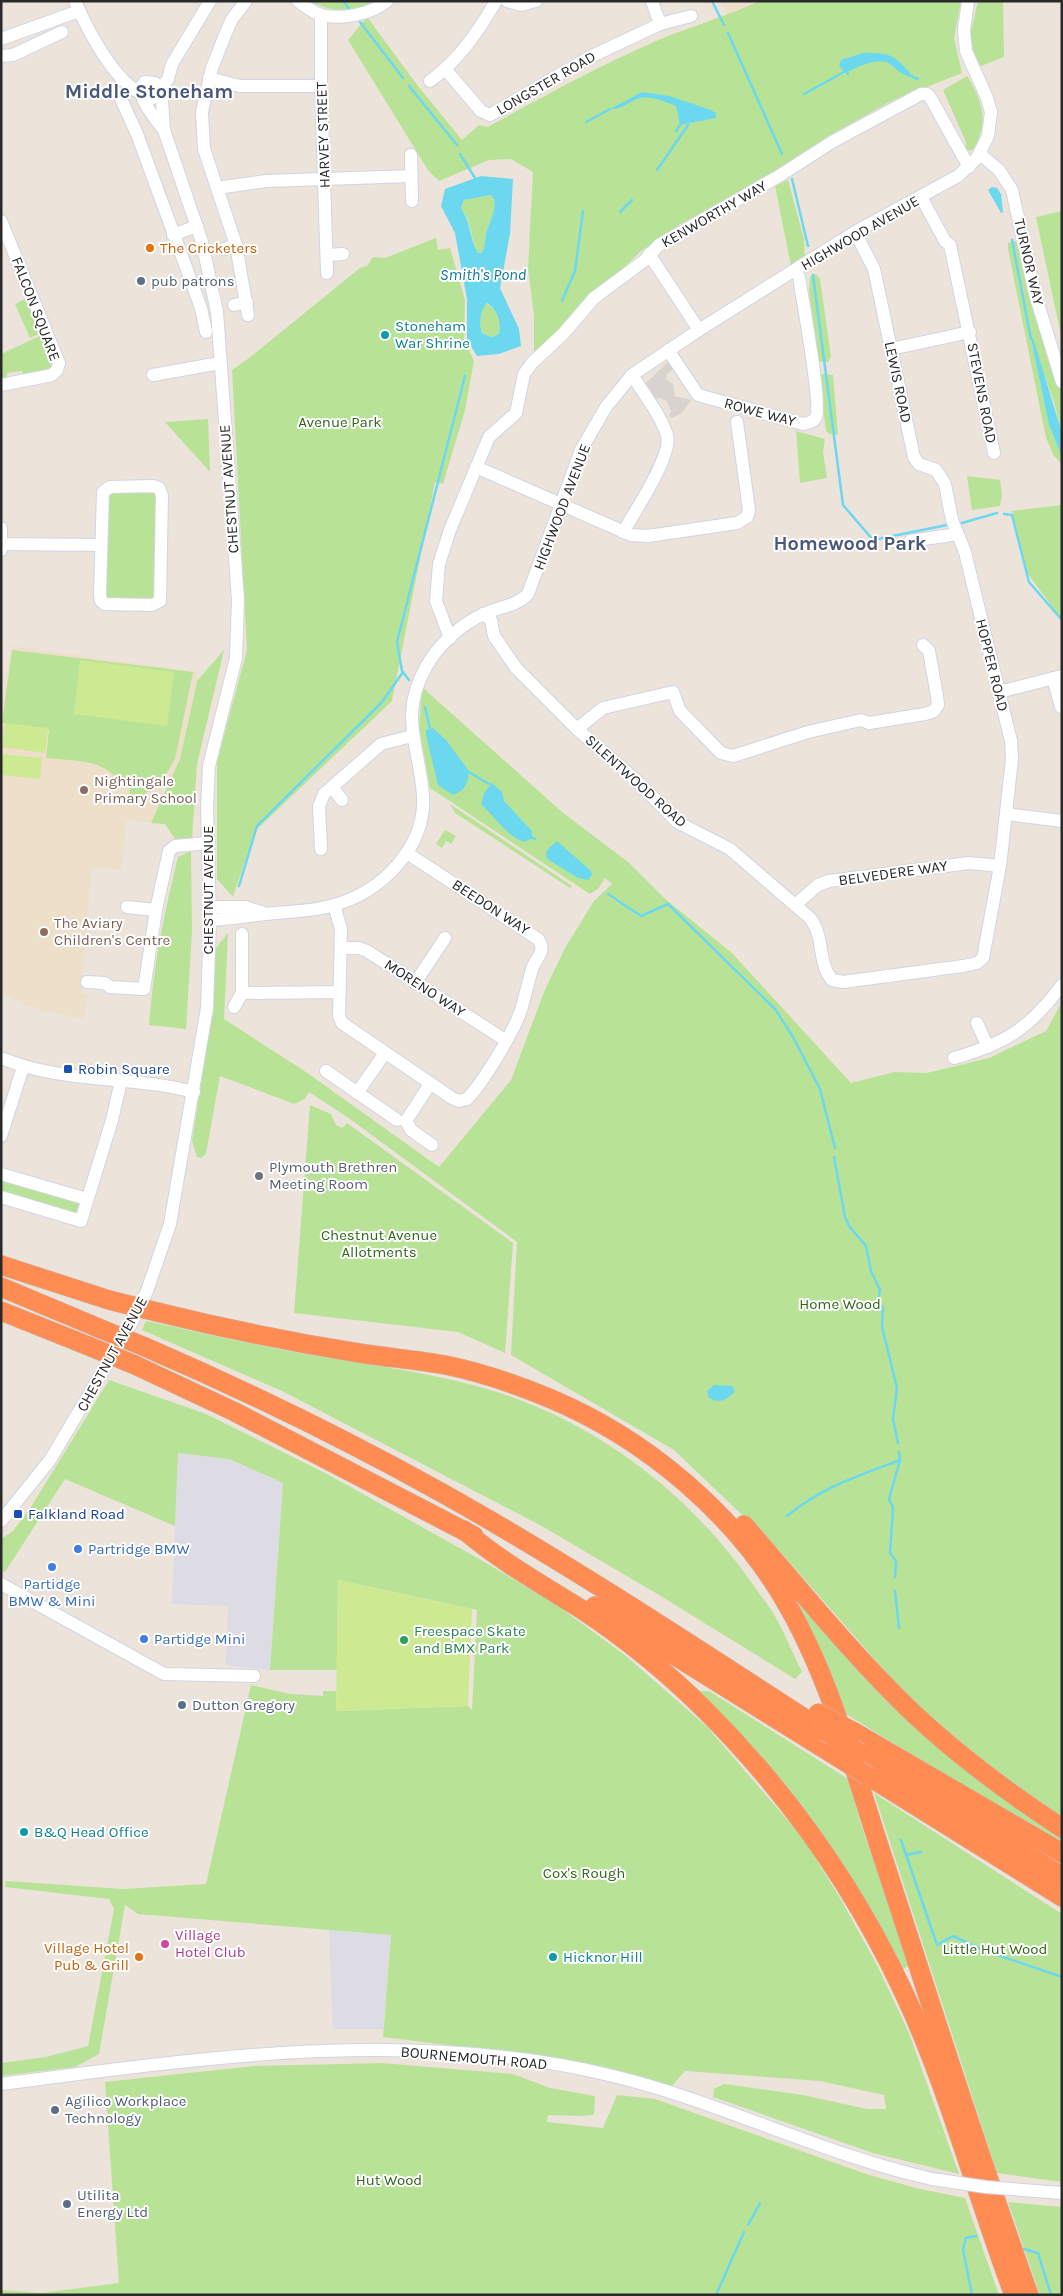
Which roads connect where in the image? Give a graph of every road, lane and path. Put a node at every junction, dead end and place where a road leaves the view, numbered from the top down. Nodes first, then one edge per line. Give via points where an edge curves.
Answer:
1 (210, 1) edge
2 (246, 1) edge
3 (298, 1) edge
4 (387, 1) edge
5 (496, 1) edge
6 (507, 1) edge
7 (536, 1) edge
8 (652, 1) edge
9 (968, 1) edge
10 (77, 6) edge
11 (322, 15) junction
12 (691, 16) dead end
13 (660, 24) junction
14 (62, 32) dead end
15 (1, 39) edge
16 (1, 56) edge
17 (172, 64) junction
18 (446, 70) junction
19 (120, 74) junction
20 (210, 78) junction
21 (149, 81) junction
22 (430, 81) dead end
23 (321, 86) junction
24 (159, 92) junction
25 (142, 95) junction
26 (121, 99) dead end
27 (164, 130) junction
28 (980, 154) junction
29 (411, 156) dead end
30 (969, 167) junction
31 (412, 176) junction
32 (325, 178) junction
33 (217, 188) junction
34 (921, 197) junction
35 (412, 201) dead end
36 (1, 221) edge
37 (197, 226) junction
38 (855, 232) junction
39 (173, 235) junction
40 (343, 254) dead end
41 (649, 254) junction
42 (327, 255) junction
43 (795, 271) junction
44 (327, 272) dead end
45 (247, 302) junction
46 (234, 305) dead end
47 (248, 315) dead end
48 (698, 330) junction
49 (206, 332) dead end
50 (970, 332) junction
51 (891, 348) junction
52 (668, 350) junction
53 (220, 363) junction
54 (632, 375) junction
55 (154, 376) dead end
56 (1062, 382) edge
57 (1, 385) edge
58 (737, 422) dead end
59 (994, 453) dead end
60 (476, 467) junction
61 (560, 504) junction
62 (952, 520) joint
63 (1, 528) edge
64 (622, 532) junction
65 (958, 534) junction
66 (910, 541) dead end
67 (2, 544) edge
68 (101, 545) junction
69 (1, 550) edge
70 (483, 614) junction
71 (450, 638) junction
72 (922, 645) dead end
73 (1057, 677) edge
74 (999, 692) junction
75 (1061, 707) edge
76 (577, 729) junction
77 (412, 736) junction
78 (332, 788) junction
79 (342, 800) dead end
80 (1006, 814) junction
81 (1062, 821) edge
82 (209, 844) junction
83 (321, 848) dead end
84 (407, 853) junction
85 (1000, 866) junction
86 (334, 905) junction
87 (795, 905) junction
88 (127, 907) dead end
89 (210, 907) junction
90 (156, 910) junction
91 (266, 914) junction
92 (210, 920) junction
93 (242, 934) dead end
94 (445, 938) dead end
95 (341, 948) junction
96 (87, 982) dead end
97 (415, 983) junction
98 (1062, 985) edge
99 (242, 992) junction
100 (340, 992) junction
101 (234, 1007) dead end
102 (977, 1023) dead end
103 (505, 1040) junction
104 (988, 1047) junction
105 (385, 1053) junction
106 (1, 1058) edge
107 (954, 1058) dead end
108 (23, 1067) junction
109 (326, 1071) dead end
110 (121, 1081) junction
111 (430, 1084) junction
112 (194, 1092) junction
113 (358, 1093) junction
114 (397, 1120) dead end
115 (1, 1136) edge
116 (432, 1145) dead end
117 (1, 1174) edge
118 (1, 1197) edge
119 (88, 1199) junction
120 (1, 1265) edge
121 (1, 1287) edge
122 (1, 1311) edge
123 (665, 1467) junction
124 (19, 1499) junction
125 (1, 1507) edge
126 (1, 1521) edge
127 (464, 1530) junction
128 (1, 1584) edge
129 (254, 1676) dead end
130 (821, 1722) junction
131 (1062, 1828) edge
132 (1062, 1853) edge
133 (1062, 1876) edge
134 (1062, 1897) edge
135 (1, 2084) edge
136 (1062, 2193) edge
137 (1014, 2295) edge
138 (1029, 2295) edge

1 - 17 street
2 - 20 street via 232,18
3 - 11 street
4 - 11 street via 356,14
5 - 18 street via 475,36
6 - 7 street via 521,5
8 - 13 street
9 - 28 street, HIGHWOOD AVENUE via 964,44 991,112 990,128
10 - 15 street
10 - 19 street, CHESTNUT AVENUE via 94,40
11 - 23 street, HARVEY STREET
12 - 13 street, LONGSTER ROAD
13 - 18 street, LONGSTER ROAD via 590,57 490,115 481,111
14 - 16 street via 12,55
17 - 21 street
17 - 24 street via 168,79
18 - 22 street
19 - 21 street
19 - 25 street, CHESTNUT AVENUE
20 - 23 street via 240,86
20 - 33 street via 202,112 204,140
21 - 24 street via 155,83
21 - 25 street via 141,87
23 - 32 street, HARVEY STREET
24 - 25 street via 152,100
24 - 27 street, CHESTNUT AVENUE
25 - 27 street, CHESTNUT AVENUE
26 - 39 street
27 - 37 street, CHESTNUT AVENUE
28 - 30 street, HIGHWOOD AVENUE
28 - 56 street, TURNOR WAY via 999,170 1012,190 1036,294
29 - 31 street
30 - 34 street, HIGHWOOD AVENUE
30 - 41 street, KENWORTHY WAY via 929,96 921,94 832,142
31 - 32 street
31 - 35 street
32 - 33 street
32 - 42 street, HARVEY STREET
33 - 45 street
34 - 38 street, HIGHWOOD AVENUE
34 - 50 street, STEVENS ROAD via 950,245
36 - 57 street, FALCON SQUARE via 59,363 52,375
37 - 39 street
37 - 53 street, CHESTNUT AVENUE via 217,312
38 - 43 street, HIGHWOOD AVENUE
38 - 51 street, LEWIS ROAD via 873,265
39 - 49 street via 201,308
40 - 42 street
41 - 48 street
41 - 60 street, KENWORTHY WAY via 594,298 532,363 524,374 516,413 488,437
42 - 44 street, HARVEY STREET
43 - 48 street, HIGHWOOD AVENUE
43 - 52 street, ROWE WAY via 799,277 812,365 817,408 813,420 803,424 698,395
45 - 46 street
45 - 47 street
48 - 52 street, HIGHWOOD AVENUE
50 - 51 street, STEVENS ROAD
50 - 59 street, STEVENS ROAD
51 - 62 street, LEWIS ROAD via 914,457 917,463 936,470 941,476
52 - 54 street, HIGHWOOD AVENUE
53 - 55 street
53 - 82 street, CHESTNUT AVENUE via 238,634 236,658 209,766
54 - 61 street, HIGHWOOD AVENUE via 606,407 581,450
54 - 64 street via 655,412 668,443 655,474
58 - 64 street via 748,502 744,521 648,536
60 - 61 street
60 - 71 street, KENWORTHY WAY via 439,564 436,601
61 - 64 street
61 - 70 street, HIGHWOOD AVENUE via 528,594 519,601
62 - 65 street, HOPPER ROAD
63 - 67 street
65 - 66 street
65 - 74 street, HOPPER ROAD
67 - 68 street
67 - 69 street
68 - 68 street via 105,490 110,487 159,488 162,495 159,603 109,606 103,603 100,596
70 - 71 street, HIGHWOOD AVENUE
70 - 76 street, SILENTWOOD ROAD via 491,620 494,636 516,668
71 - 77 street, HIGHWOOD AVENUE via 430,660 416,690
72 - 76 street via 929,652 938,706 925,714 869,723 861,720 808,732 733,756 721,753 680,711 673,692 603,708
73 - 74 street
73 - 75 street
74 - 80 street, HOPPER ROAD via 1012,749
76 - 87 street, SILENTWOOD ROAD via 637,781 677,822 730,849
77 - 78 street via 381,744
77 - 84 street, HIGHWOOD AVENUE via 423,805 418,831
78 - 79 street
78 - 83 street via 320,800
80 - 81 street
80 - 85 street, SILENTWOOD ROAD
82 - 89 street, CHESTNUT AVENUE
82 - 90 street via 176,846 169,851
84 - 86 street, HIGHWOOD AVENUE via 369,889
84 - 103 street, BEEDON WAY via 494,908 541,943 542,953 533,966 521,1010
85 - 87 street, BELVEDERE WAY via 969,863 829,881 818,885
85 - 87 street, SILENTWOOD ROAD via 984,955 980,961 969,965 843,982 832,980 824,967 817,928
86 - 91 street, HIGHWOOD AVENUE
86 - 95 street, BEEDON WAY via 341,930
88 - 90 street
89 - 91 street, HIGHWOOD AVENUE via 245,907
89 - 92 street, CHESTNUT AVENUE
90 - 96 street via 144,989
91 - 92 street, HIGHWOOD AVENUE
92 - 112 street, CHESTNUT AVENUE via 207,1008
93 - 99 street
94 - 97 street
95 - 97 street, MORENO WAY via 367,951
95 - 100 street, BEEDON WAY
97 - 103 street, MORENO WAY
98 - 104 street via 1025,1026
99 - 100 street
99 - 101 street
100 - 105 street, BEEDON WAY via 339,1016 344,1026
102 - 104 street
103 - 111 street, BEEDON WAY via 464,1101 456,1100
104 - 107 street
105 - 111 street, BEEDON WAY
105 - 113 street
106 - 108 street
108 - 110 street via 55,1075
108 - 115 street
109 - 113 street
110 - 112 street via 173,1086
110 - 119 street
111 - 116 street via 406,1121 411,1130
112 - 124 street, CHESTNUT AVENUE via 170,1224 147,1291 131,1324 50,1460
113 - 114 street
117 - 119 street
118 - 119 street via 81,1221
120 - 123 highway, bridge via 109,1300 233,1330 442,1365 496,1378 590,1417
121 - 130 highway, bridge via 145,1347 302,1421 444,1494 592,1582 748,1681
122 - 127 highway, bridge via 135,1365 235,1412
123 - 131 highway via 688,1477 743,1524 860,1660 915,1715 983,1773
123 - 138 highway via 711,1507 735,1534 771,1579 801,1632 829,1698
124 - 125 street, CHESTNUT AVENUE
124 - 126 street, CHESTNUT AVENUE
127 - 134 highway, bridge via 635,1630
127 - 137 highway via 489,1552 584,1611 648,1659 705,1710 806,1826 847,1888 904,1994
128 - 129 street via 164,1674
130 - 132 highway, bridge via 854,1732
130 - 133 highway, bridge via 860,1753
135 - 136 street, BOURNEMOUTH ROAD, bridge via 249,2054 380,2050 465,2054 577,2068 658,2087 864,2162 932,2180

